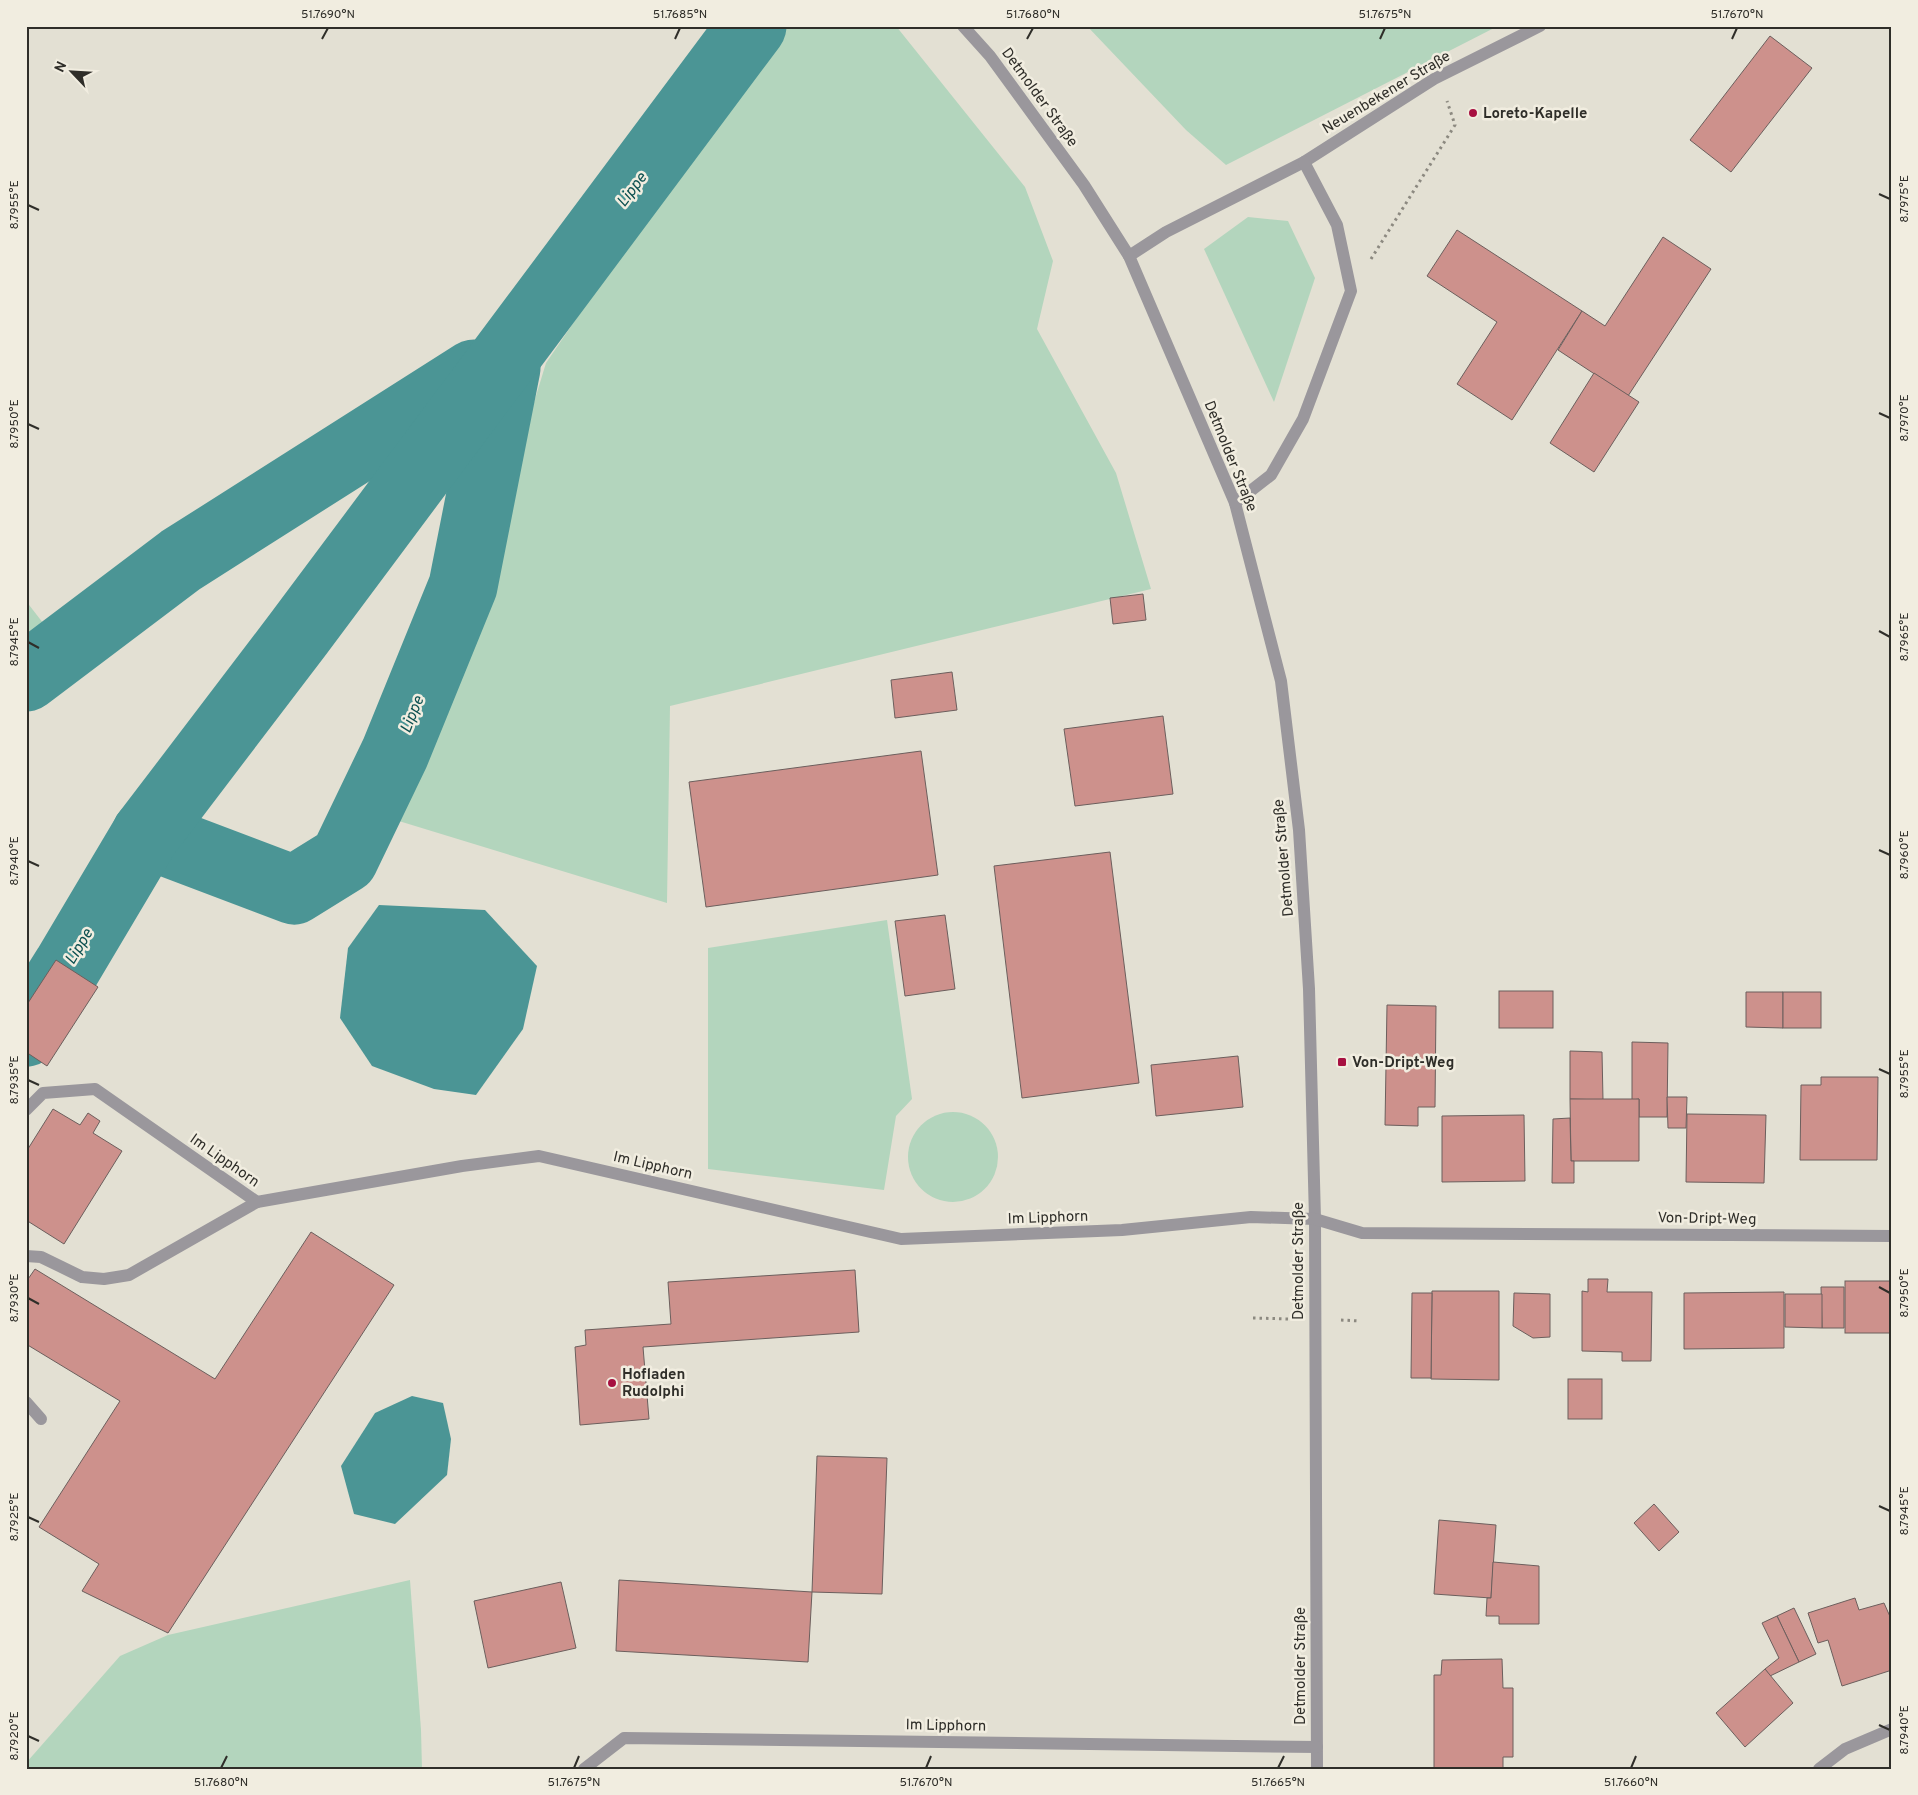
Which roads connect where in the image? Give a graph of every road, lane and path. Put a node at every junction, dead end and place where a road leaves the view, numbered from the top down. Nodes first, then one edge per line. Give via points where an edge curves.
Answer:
1 (963, 26) edge
2 (1540, 26) edge
3 (1434, 79) junction
4 (1304, 162) junction
5 (1129, 256) junction
6 (1351, 291) junction
7 (1235, 503) junction
8 (26, 1110) edge
9 (257, 1202) junction
10 (1314, 1219) junction
11 (1892, 1236) edge
12 (26, 1256) edge
13 (26, 1402) edge
14 (41, 1419) dead end
15 (1892, 1729) edge
16 (1317, 1747) junction
17 (584, 1769) edge
18 (1317, 1769) edge
19 (1819, 1769) edge

1 - 5 street, Detmolder Straße via 990,56 1079,178
2 - 3 street, Neuenbekener Straße
3 - 4 street, Neuenbekener Straße
3 - 6 path via 1452,110 1455,124
4 - 5 street, Neuenbekener Straße via 1166,232
4 - 6 street via 1337,225
5 - 7 street, Detmolder Straße
6 - 7 street via 1303,420 1271,474
7 - 10 street, Detmolder Straße via 1281,681 1299,830 1309,989
8 - 9 street, Im Lipphorn via 43,1093 95,1089
9 - 10 street, Im Lipphorn via 462,1166 539,1156 901,1238 1122,1230 1250,1217
9 - 12 street via 129,1275 104,1279 82,1277 41,1256
10 - 11 street, Von-Dript-Weg via 1362,1233
10 - 16 street, Detmolder Straße
13 - 14 street
15 - 19 street via 1846,1749
16 - 17 street, Im Lipphorn via 624,1738
16 - 18 street, Detmolder Straße

